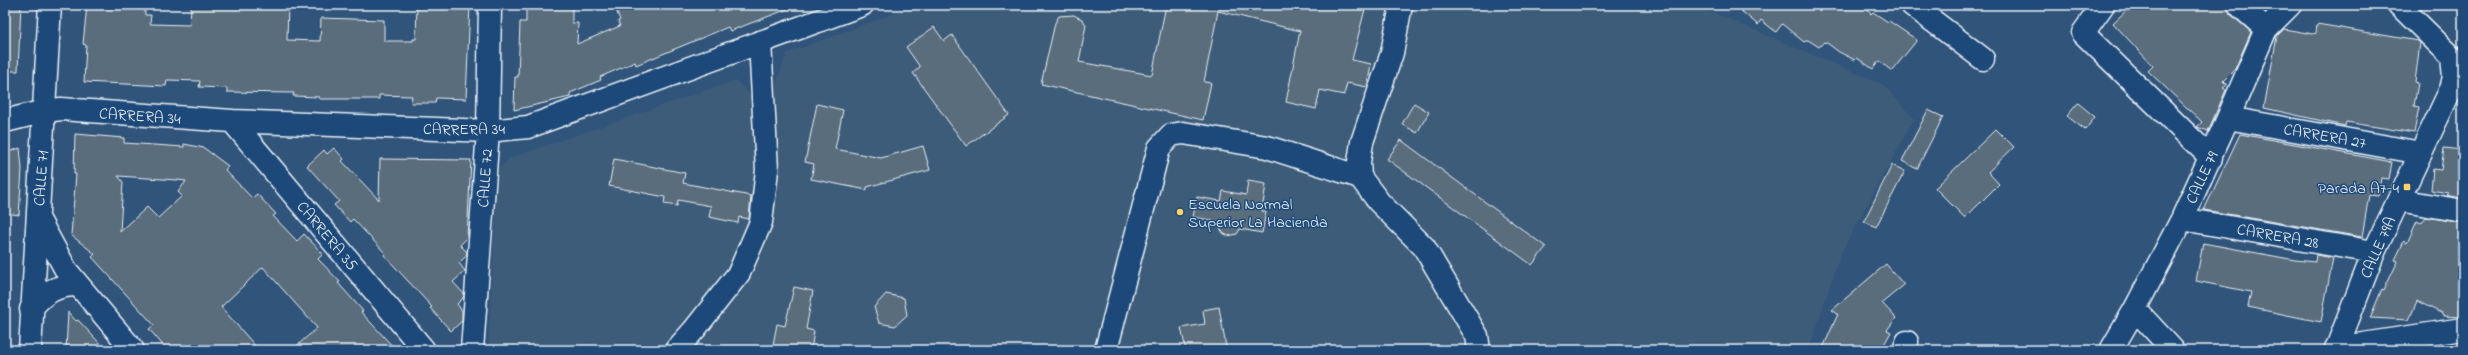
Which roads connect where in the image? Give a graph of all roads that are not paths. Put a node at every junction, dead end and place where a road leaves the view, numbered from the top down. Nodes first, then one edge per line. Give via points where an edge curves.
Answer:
1 (50, 5) edge
2 (490, 5) edge
3 (862, 5) edge
4 (1401, 5) edge
5 (1912, 5) edge
6 (2103, 5) edge
7 (2239, 5) edge
8 (2290, 5) edge
9 (2399, 5) edge
10 (2266, 29) junction
11 (760, 42) junction
12 (2457, 50) edge
13 (1983, 59) dead end
14 (45, 111) junction
15 (2228, 118) junction
16 (5, 121) edge
17 (232, 121) junction
18 (488, 131) junction
19 (2421, 152) junction
20 (2210, 158) junction
21 (1360, 177) junction
22 (2398, 200) junction
23 (2463, 211) edge
24 (38, 217) junction
25 (2182, 219) junction
26 (2374, 252) junction
27 (78, 285) junction
28 (31, 309) junction
29 (2135, 309) junction
30 (2463, 329) edge
31 (2336, 349) edge
32 (30, 350) edge
33 (133, 350) edge
34 (424, 350) edge
35 (472, 350) edge
36 (676, 350) edge
37 (1106, 350) edge
38 (1479, 350) edge
39 (2111, 350) edge
40 (2173, 350) edge

1 - 14 street, CALLE 71
2 - 18 street, CALLE 72
3 - 11 street, CARRERA 34
4 - 21 street via 1392,53 1362,142
5 - 13 street
6 - 20 street via 2083,33
7 - 10 street
8 - 10 street, CALLE 79
9 - 12 street
10 - 15 street, CALLE 79
11 - 18 street, CARRERA 34 via 528,127
11 - 36 street via 766,170 761,222 739,273
12 - 19 street, CALLE 79A via 2451,89
14 - 16 street, CARRERA 34
14 - 17 street, CARRERA 34 via 61,109
14 - 24 street, CALLE 71
15 - 19 street, CARRERA 27
15 - 20 street, CALLE 79
17 - 18 street, CARRERA 34
17 - 34 street, CARRERA 35
18 - 35 street, CALLE 72
19 - 22 street, CALLE 79A
20 - 25 street, CALLE 79
21 - 37 street via 1267,147 1183,133 1165,139 1159,148
21 - 38 street via 1380,202 1424,247 1477,336
22 - 23 street
22 - 26 street, CALLE 79A
24 - 27 street via 59,259
24 - 28 street, CALLE 71
25 - 26 street, CARRERA 28
25 - 29 street, CALLE 79
26 - 31 street, CALLE 79A
27 - 28 street via 64,285 51,290
27 - 33 street
28 - 32 street, CALLE 71
29 - 39 street, CALLE 79
29 - 40 street
30 - 31 street

